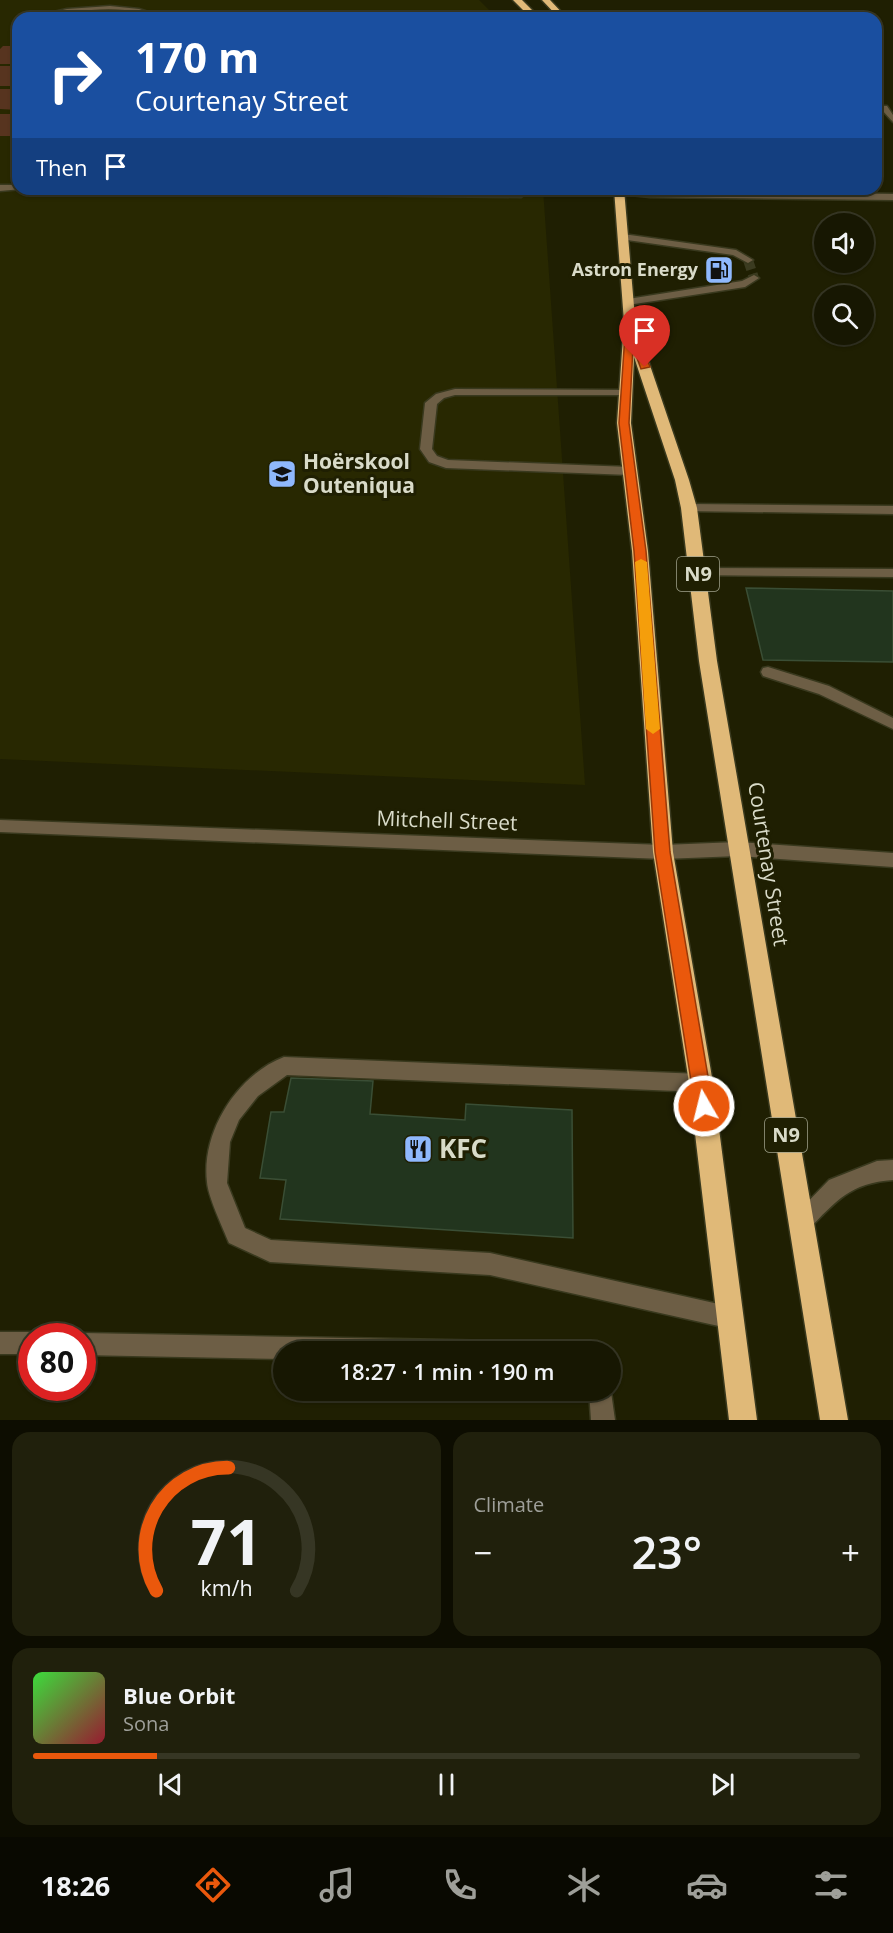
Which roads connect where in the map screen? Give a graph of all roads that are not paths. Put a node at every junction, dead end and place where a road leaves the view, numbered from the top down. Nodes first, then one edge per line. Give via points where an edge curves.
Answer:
1 (517, 0) edge
2 (546, 0) edge
3 (65, 12) edge
4 (146, 12) edge
5 (530, 12) edge
6 (557, 12) edge
7 (884, 108) edge
8 (893, 120) edge
9 (620, 195) edge
10 (731, 195) edge
11 (893, 197) edge
12 (623, 237) junction
13 (748, 260) dead end
14 (754, 278) dead end
15 (628, 302) junction
16 (630, 322) junction
17 (626, 392) junction
18 (630, 471) junction
19 (689, 508) junction
20 (893, 510) edge
21 (698, 572) junction
22 (893, 573) edge
23 (768, 672) dead end
24 (893, 724) edge
25 (0, 826) edge
26 (738, 849) junction
27 (663, 852) junction
28 (893, 860) edge
29 (701, 1083) junction
30 (893, 1170) edge
31 (801, 1224) junction
32 (732, 1318) junction
33 (0, 1343) edge
34 (18, 1343) edge
35 (96, 1344) edge
36 (273, 1348) edge
37 (602, 1401) edge
38 (603, 1420) edge
39 (743, 1420) edge
40 (834, 1420) edge

1 - 5 highway
2 - 6 highway
3 - 4 street via 120,8
7 - 8 street
9 - 12 highway, Courtenay Street / N9
10 - 11 street
12 - 13 street via 736,253
12 - 15 highway, Courtenay Street / N9
14 - 15 street via 745,284
15 - 16 highway, Courtenay Street / N9
16 - 17 highway, Courtenay Street / N9
16 - 19 highway, Courtenay Street / N9
17 - 18 highway, Courtenay Street / N9 via 624,423
17 - 18 street via 455,392 440,396 431,404 426,449 433,459 447,464
18 - 27 highway, Courtenay Street / N9 via 640,551
19 - 20 street
19 - 21 highway, Courtenay Street / N9
21 - 22 street
21 - 26 highway, Courtenay Street / N9
23 - 24 street via 824,690
25 - 27 street, Mitchell Street
26 - 27 street, Mitchell Street
26 - 28 street, Mitchell Street
26 - 31 highway, Courtenay Street / N9
27 - 29 highway, Courtenay Street / N9
29 - 32 highway, Courtenay Street / N9
29 - 32 street via 284,1066 251,1090 232,1114 220,1142 218,1183 237,1235 270,1251 490,1264
30 - 31 street via 877,1171 836,1187
31 - 40 highway, Courtenay Street / N9
32 - 39 highway, Courtenay Street / N9
33 - 34 street
35 - 36 street
37 - 38 street

